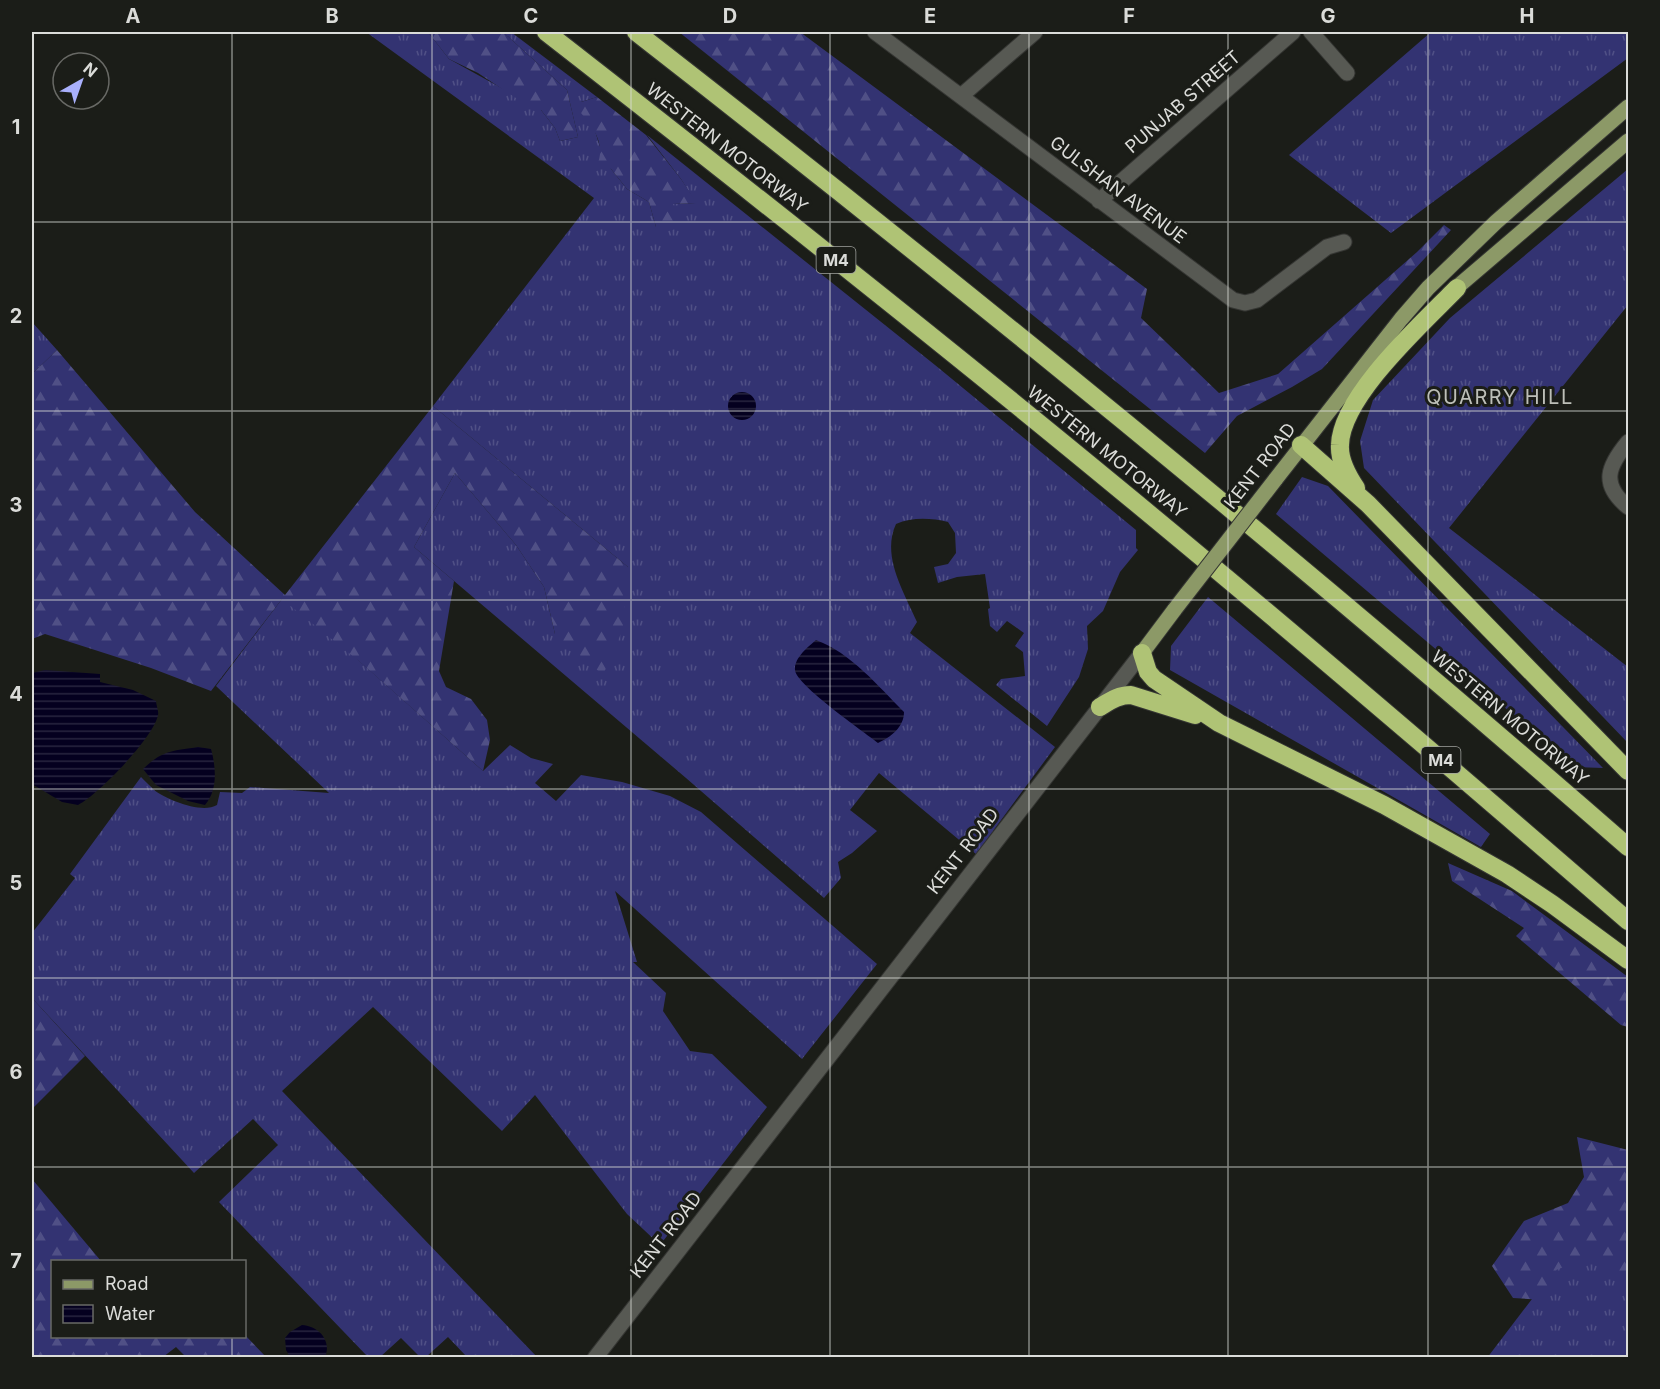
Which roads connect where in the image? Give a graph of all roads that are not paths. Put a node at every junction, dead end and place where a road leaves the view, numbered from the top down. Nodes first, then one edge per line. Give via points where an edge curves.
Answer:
1 (546, 32) edge
2 (636, 32) edge
3 (875, 32) edge
4 (1035, 32) edge
5 (1293, 32) edge
6 (1311, 32) edge
7 (1347, 73) dead end
8 (961, 96) junction
9 (1629, 107) edge
10 (1629, 141) edge
11 (1099, 201) junction
12 (1344, 242) dead end
13 (1457, 288) junction
14 (1362, 368) junction
15 (1629, 442) edge
16 (1301, 445) junction
17 (1368, 504) junction
18 (1629, 507) edge
19 (1142, 653) junction
20 (1100, 707) junction
21 (1219, 723) junction
22 (1629, 771) edge
23 (1629, 847) edge
24 (1629, 921) edge
25 (1629, 960) edge
26 (595, 1358) edge

1 - 24 highway, WESTERN MOTORWAY / M4 via 1123,492
2 - 23 highway, WESTERN MOTORWAY via 1158,450
3 - 8 street, GULSHAN AVENUE
4 - 8 street
5 - 11 street, PUNJAB STREET
6 - 7 street
8 - 11 street, GULSHAN AVENUE
9 - 14 main road, KENT ROAD via 1459,257
10 - 13 main road, KENT ROAD
11 - 12 street, GULSHAN AVENUE via 1236,302 1257,300 1327,247
13 - 14 main road, KENT ROAD
13 - 17 highway via 1368,383 1341,434 1342,460
14 - 16 main road, KENT ROAD
15 - 18 street via 1614,460 1610,474 1615,494
16 - 17 highway
16 - 19 main road, KENT ROAD, bridge
17 - 22 highway
19 - 20 street, KENT ROAD
19 - 21 highway via 1154,679
20 - 21 highway via 1131,695
20 - 26 street, KENT ROAD
21 - 25 highway via 1384,805 1496,868

